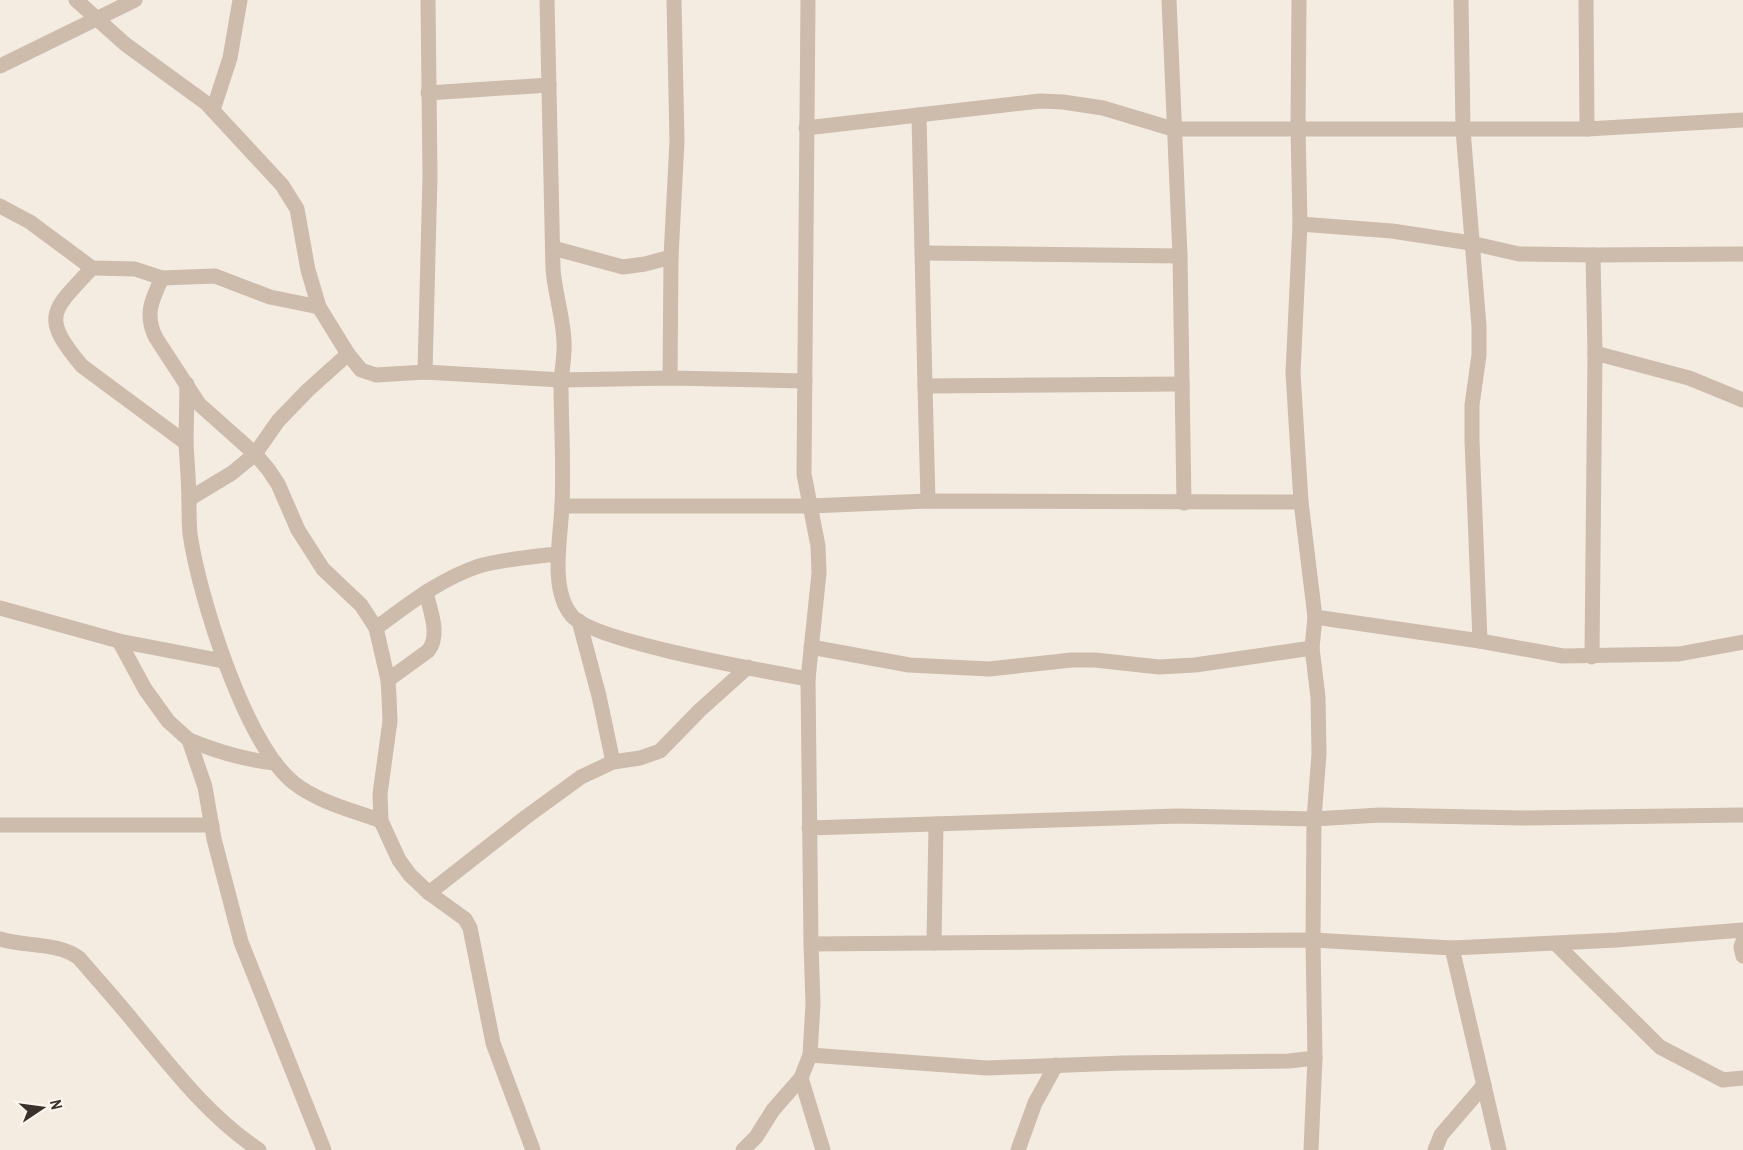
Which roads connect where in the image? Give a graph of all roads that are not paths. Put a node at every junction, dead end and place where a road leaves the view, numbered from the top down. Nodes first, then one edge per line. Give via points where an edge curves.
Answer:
1 (76, 0) edge
2 (135, 0) edge
3 (240, 0) edge
4 (428, 0) edge
5 (547, 0) edge
6 (674, 0) edge
7 (807, 0) edge
8 (1169, 0) edge
9 (1299, 0) edge
10 (1461, 0) edge
11 (1586, 0) edge
12 (1601, 0) edge
13 (96, 19) junction
14 (0, 66) edge
15 (549, 85) junction
16 (428, 93) junction
17 (213, 110) junction
18 (919, 115) junction
19 (1743, 120) edge
20 (806, 128) junction
21 (1298, 128) junction
22 (1173, 129) junction
23 (1587, 129) junction
24 (1463, 130) junction
25 (0, 206) edge
26 (1300, 224) junction
27 (1471, 243) junction
28 (553, 248) junction
29 (922, 253) junction
30 (1743, 254) edge
31 (1593, 255) junction
32 (1180, 256) junction
33 (671, 257) junction
34 (92, 268) junction
35 (162, 278) junction
36 (319, 307) junction
37 (1595, 352) junction
38 (348, 354) junction
39 (425, 372) junction
40 (670, 378) junction
41 (561, 380) junction
42 (805, 381) junction
43 (187, 384) junction
44 (1182, 384) junction
45 (925, 386) junction
46 (1743, 400) edge
47 (186, 443) junction
48 (255, 454) junction
49 (189, 499) junction
50 (928, 501) junction
51 (1301, 502) junction
52 (1184, 503) junction
53 (562, 506) junction
54 (810, 506) junction
55 (557, 554) junction
56 (426, 592) junction
57 (0, 608) edge
58 (1315, 617) junction
59 (579, 621) junction
60 (376, 628) junction
61 (119, 641) junction
62 (1480, 641) junction
63 (1743, 642) edge
64 (811, 647) junction
65 (1312, 648) junction
66 (1592, 657) junction
67 (223, 661) junction
68 (748, 667) junction
69 (807, 679) junction
70 (388, 680) junction
71 (189, 740) junction
72 (613, 762) junction
73 (275, 763) junction
74 (1743, 815) edge
75 (1314, 819) junction
76 (381, 821) junction
77 (936, 824) junction
78 (0, 825) edge
79 (212, 825) junction
80 (809, 828) junction
81 (429, 893) junction
82 (1743, 930) edge
83 (0, 939) edge
84 (1313, 940) junction
85 (1743, 941) edge
86 (934, 943) junction
87 (811, 944) junction
88 (1556, 944) junction
89 (1452, 948) junction
90 (1743, 956) edge
91 (810, 1055) junction
92 (1315, 1058) junction
93 (1056, 1065) junction
94 (801, 1078) junction
95 (1743, 1078) edge
96 (1484, 1085) junction
97 (529, 1149) edge
98 (259, 1150) edge
99 (324, 1150) edge
100 (743, 1150) edge
101 (823, 1150) edge
102 (1018, 1150) edge
103 (1311, 1150) edge
104 (1435, 1150) edge
105 (1499, 1150) edge

1 - 13 street
2 - 13 street
3 - 17 street via 230,58
4 - 16 street
5 - 15 street
6 - 33 street via 677,141
7 - 20 street
8 - 22 street
9 - 21 street
10 - 24 street
11 - 12 street
11 - 23 street
13 - 14 street
13 - 17 street
15 - 16 street
15 - 28 street
16 - 39 street
17 - 36 street via 291,197
18 - 20 street
18 - 22 street via 1040,101 1063,102 1103,108
18 - 29 street
19 - 23 street
20 - 42 street
21 - 22 street
21 - 24 street
21 - 26 street
22 - 32 street
23 - 24 street
24 - 27 street
25 - 34 street via 30,222
26 - 27 street via 1392,231
26 - 51 street via 1293,373
27 - 31 street via 1520,254
27 - 62 street via 1479,326 1472,440
28 - 33 street via 623,267
28 - 41 street via 554,289 565,342
29 - 32 street
29 - 45 street
30 - 31 street
31 - 37 street
32 - 44 street
33 - 40 street
34 - 35 street via 135,268
34 - 47 street via 58,305 55,320 60,337 82,366
35 - 36 street via 215,276 270,297
35 - 43 street via 150,302 152,331
36 - 38 street
37 - 46 street via 1689,378
37 - 66 street
38 - 39 street via 367,373
38 - 48 street via 278,421
39 - 41 street
40 - 41 street
40 - 42 street
41 - 53 street
42 - 54 street via 804,474
43 - 47 street
43 - 48 street via 205,411
44 - 45 street
44 - 52 street
45 - 50 street
47 - 49 street
48 - 49 street
48 - 60 street via 278,484 298,530 323,569 361,604
49 - 67 street via 190,533 199,577
50 - 52 street
50 - 54 street
51 - 52 street
51 - 58 street
53 - 54 street
53 - 55 street
54 - 64 street via 819,573
55 - 56 street via 481,566
55 - 59 street via 562,596 571,615
56 - 60 street
56 - 70 street via 434,628 432,646
57 - 61 street
58 - 62 street
58 - 65 street
59 - 68 street via 608,635
59 - 72 street
60 - 70 street
61 - 67 street
61 - 71 street via 145,689 168,721
62 - 66 street via 1563,656
63 - 66 street via 1679,654
64 - 65 street via 909,666 989,669 1072,660 1159,667 1195,665
64 - 69 street
65 - 75 street via 1319,754
67 - 73 street
68 - 69 street
68 - 72 street via 660,751
69 - 80 street
70 - 76 street via 390,721 380,794
71 - 73 street via 221,753
71 - 79 street via 205,787
72 - 81 street via 558,793
73 - 76 street via 305,791
74 - 75 street via 1380,815
75 - 77 street via 1178,816
75 - 84 street
76 - 81 street via 399,860
77 - 80 street
77 - 86 street
78 - 79 street
79 - 99 street via 241,942
80 - 87 street
81 - 97 street via 465,919 470,928 493,1043
82 - 88 street
83 - 98 street via 62,950 79,958 180,1079
84 - 86 street
84 - 89 street
84 - 92 street
85 - 90 street
86 - 87 street
87 - 91 street
88 - 89 street
88 - 95 street via 1660,1047 1723,1080
89 - 96 street
91 - 93 street via 987,1068
91 - 94 street
92 - 93 street
92 - 103 street
93 - 102 street via 1035,1103
94 - 100 street
94 - 101 street
96 - 104 street via 1441,1136
96 - 105 street

